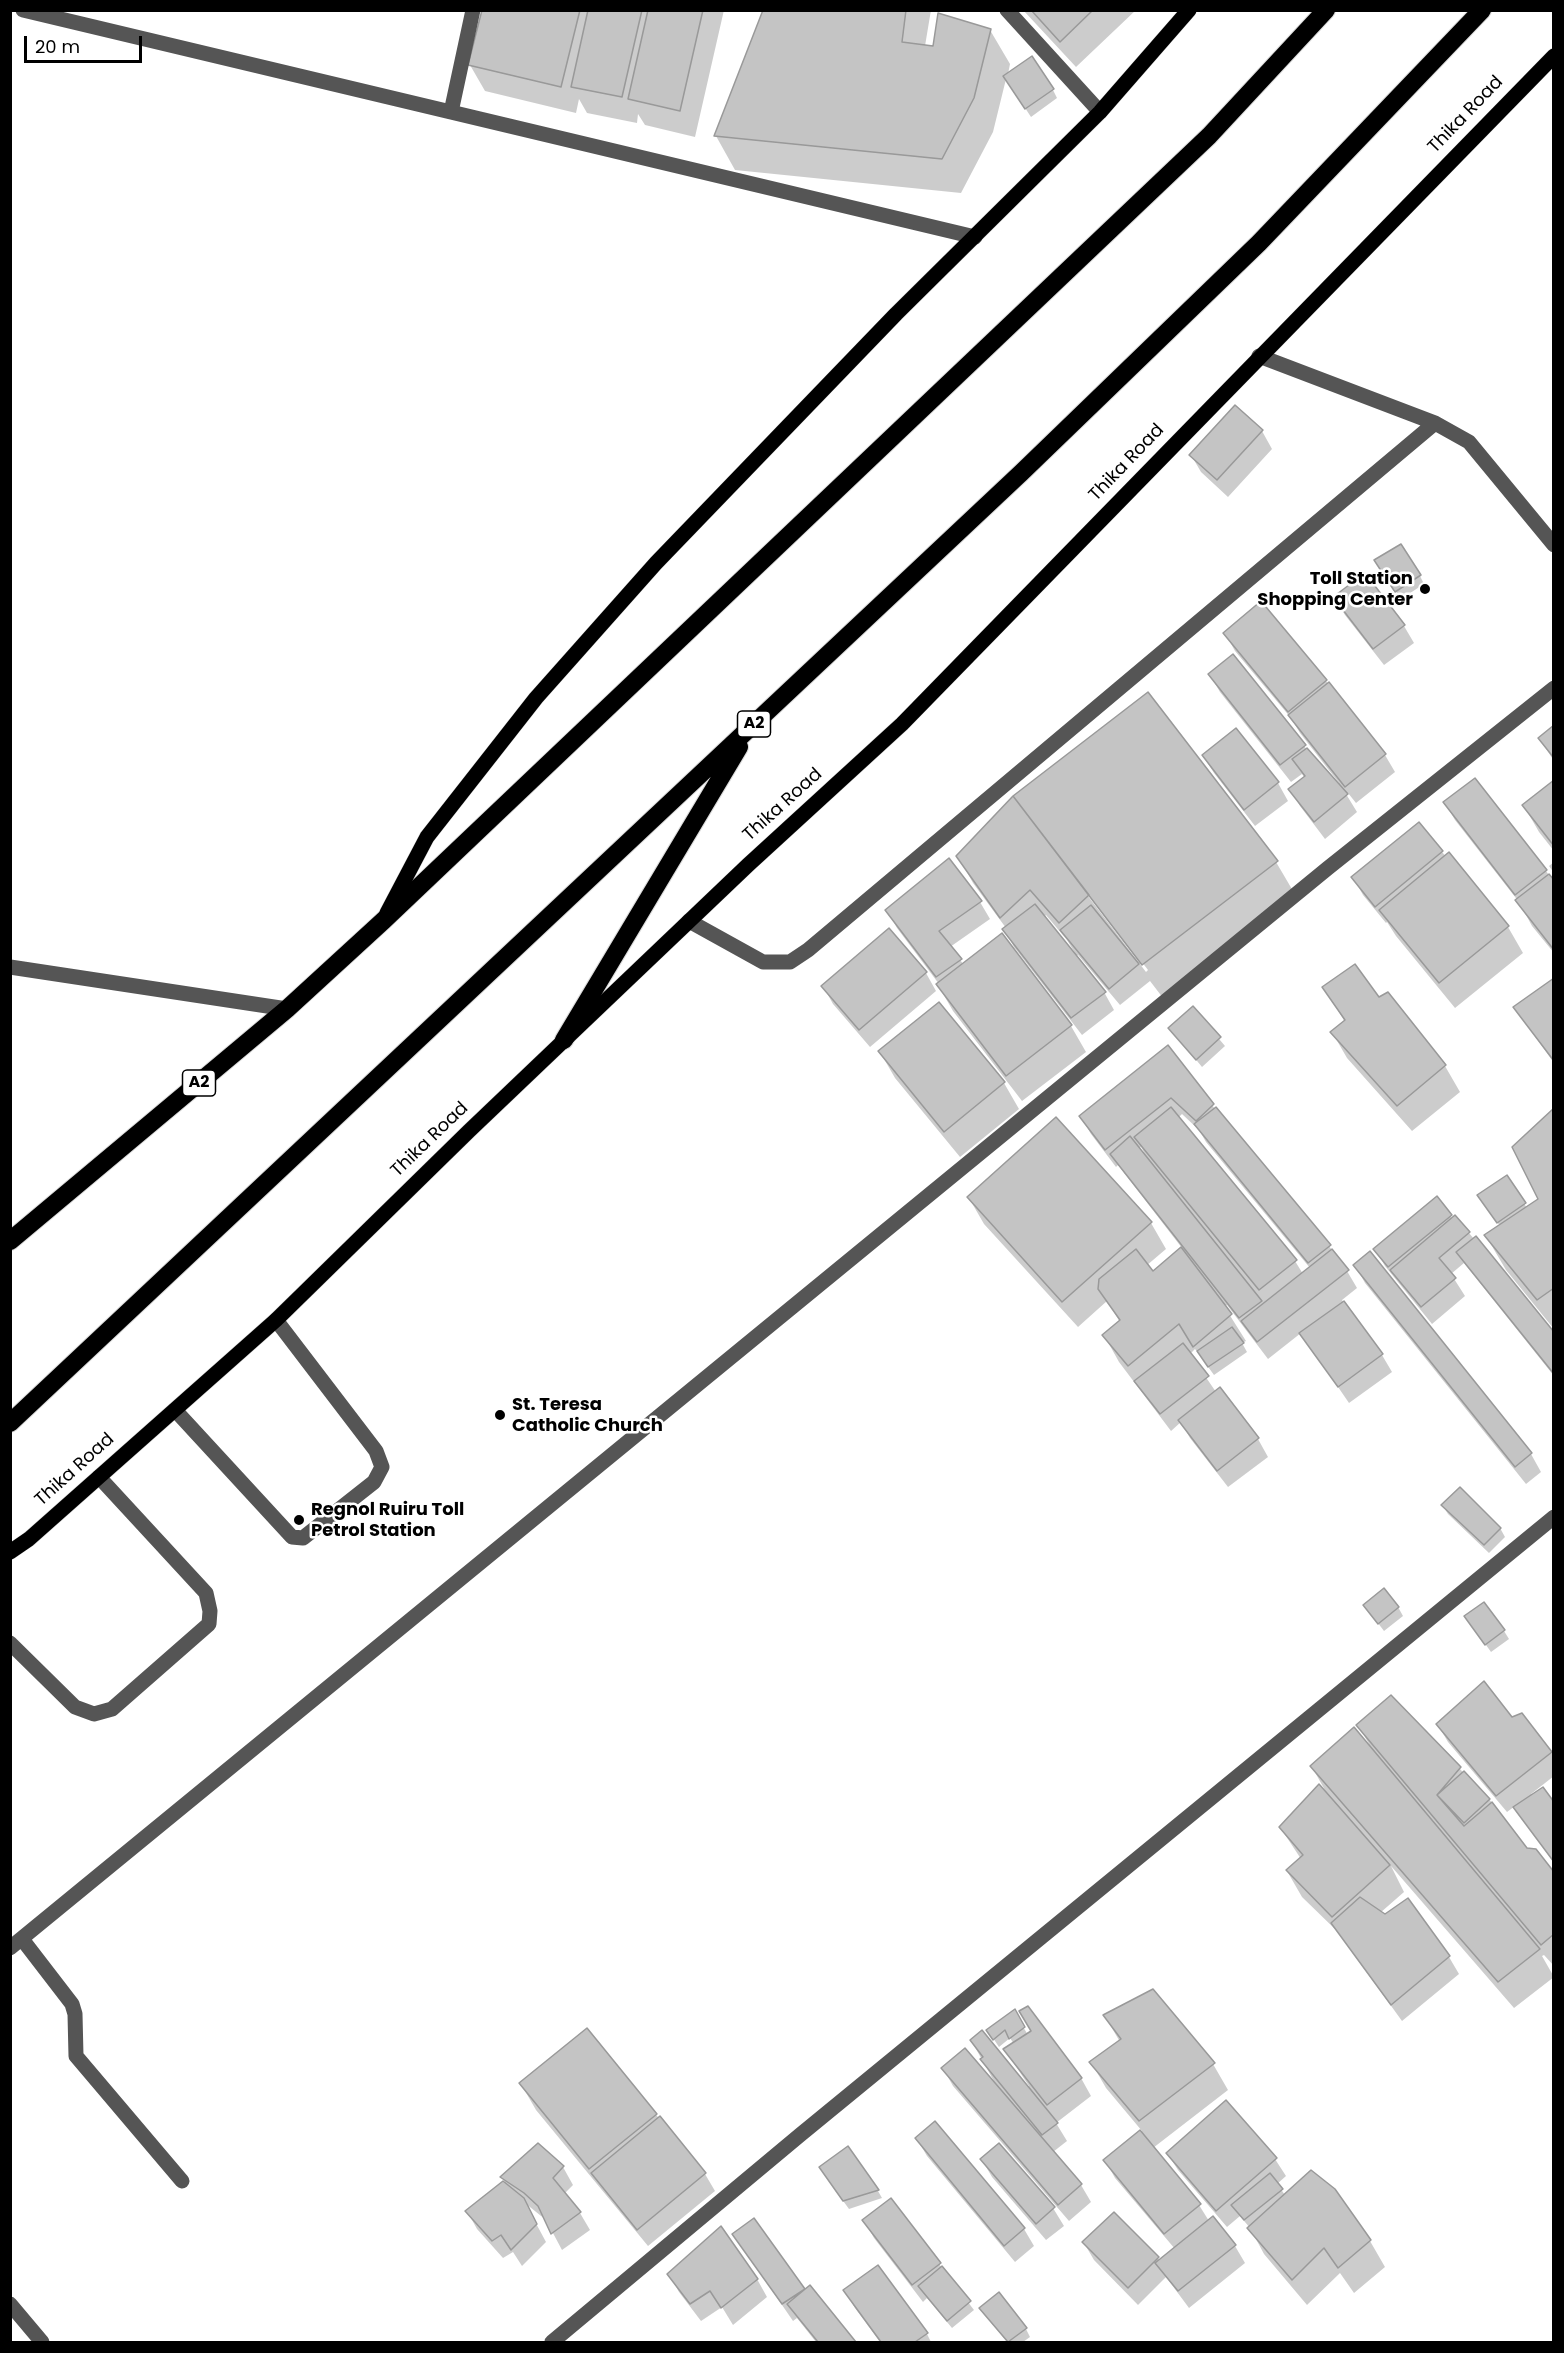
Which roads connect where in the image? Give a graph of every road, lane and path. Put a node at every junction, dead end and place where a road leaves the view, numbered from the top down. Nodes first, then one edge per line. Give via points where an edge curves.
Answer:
1 (23, 10) edge
2 (473, 10) edge
3 (1007, 10) edge
4 (1189, 10) edge
5 (1326, 10) edge
6 (1482, 10) edge
7 (1554, 56) edge
8 (451, 112) junction
9 (1100, 112) junction
10 (975, 237) junction
11 (1259, 356) junction
12 (1435, 423) junction
13 (1554, 546) edge
14 (1554, 688) edge
15 (750, 727) junction
16 (383, 921) junction
17 (689, 921) junction
18 (10, 967) edge
19 (287, 1009) junction
20 (564, 1040) junction
21 (10, 1241) edge
22 (276, 1320) junction
23 (175, 1410) junction
24 (10, 1423) edge
25 (99, 1477) junction
26 (1554, 1517) edge
27 (10, 1552) edge
28 (10, 1643) edge
29 (16, 1943) edge
30 (182, 2181) dead end
31 (10, 2304) edge
32 (42, 2343) edge
33 (552, 2343) edge

1 - 8 street
2 - 8 street
3 - 9 street
4 - 9 main road
5 - 16 highway, A2 via 1209,136
6 - 15 highway, A2 via 1259,243 1022,473
7 - 11 main road, Thika Road
8 - 10 street
9 - 10 main road
10 - 16 main road via 656,563 536,698 427,837
11 - 12 street
11 - 17 main road, Thika Road via 902,724
12 - 13 street via 1469,442
12 - 17 street via 808,950 790,962 763,962
14 - 29 street via 1318,875
15 - 20 highway
15 - 24 highway, A2
16 - 19 highway, A2
17 - 20 main road, Thika Road
18 - 19 street
19 - 21 highway, A2
20 - 22 main road, Thika Road
22 - 23 main road, Thika Road
22 - 23 street via 376,1451 382,1467 374,1482 315,1531 303,1539 292,1537
23 - 25 main road, Thika Road
25 - 27 main road, Thika Road
25 - 28 street via 206,1593 209,1624 112,1709 94,1714 75,1707
26 - 33 street
29 - 30 street via 72,2004 76,2056
31 - 32 street

